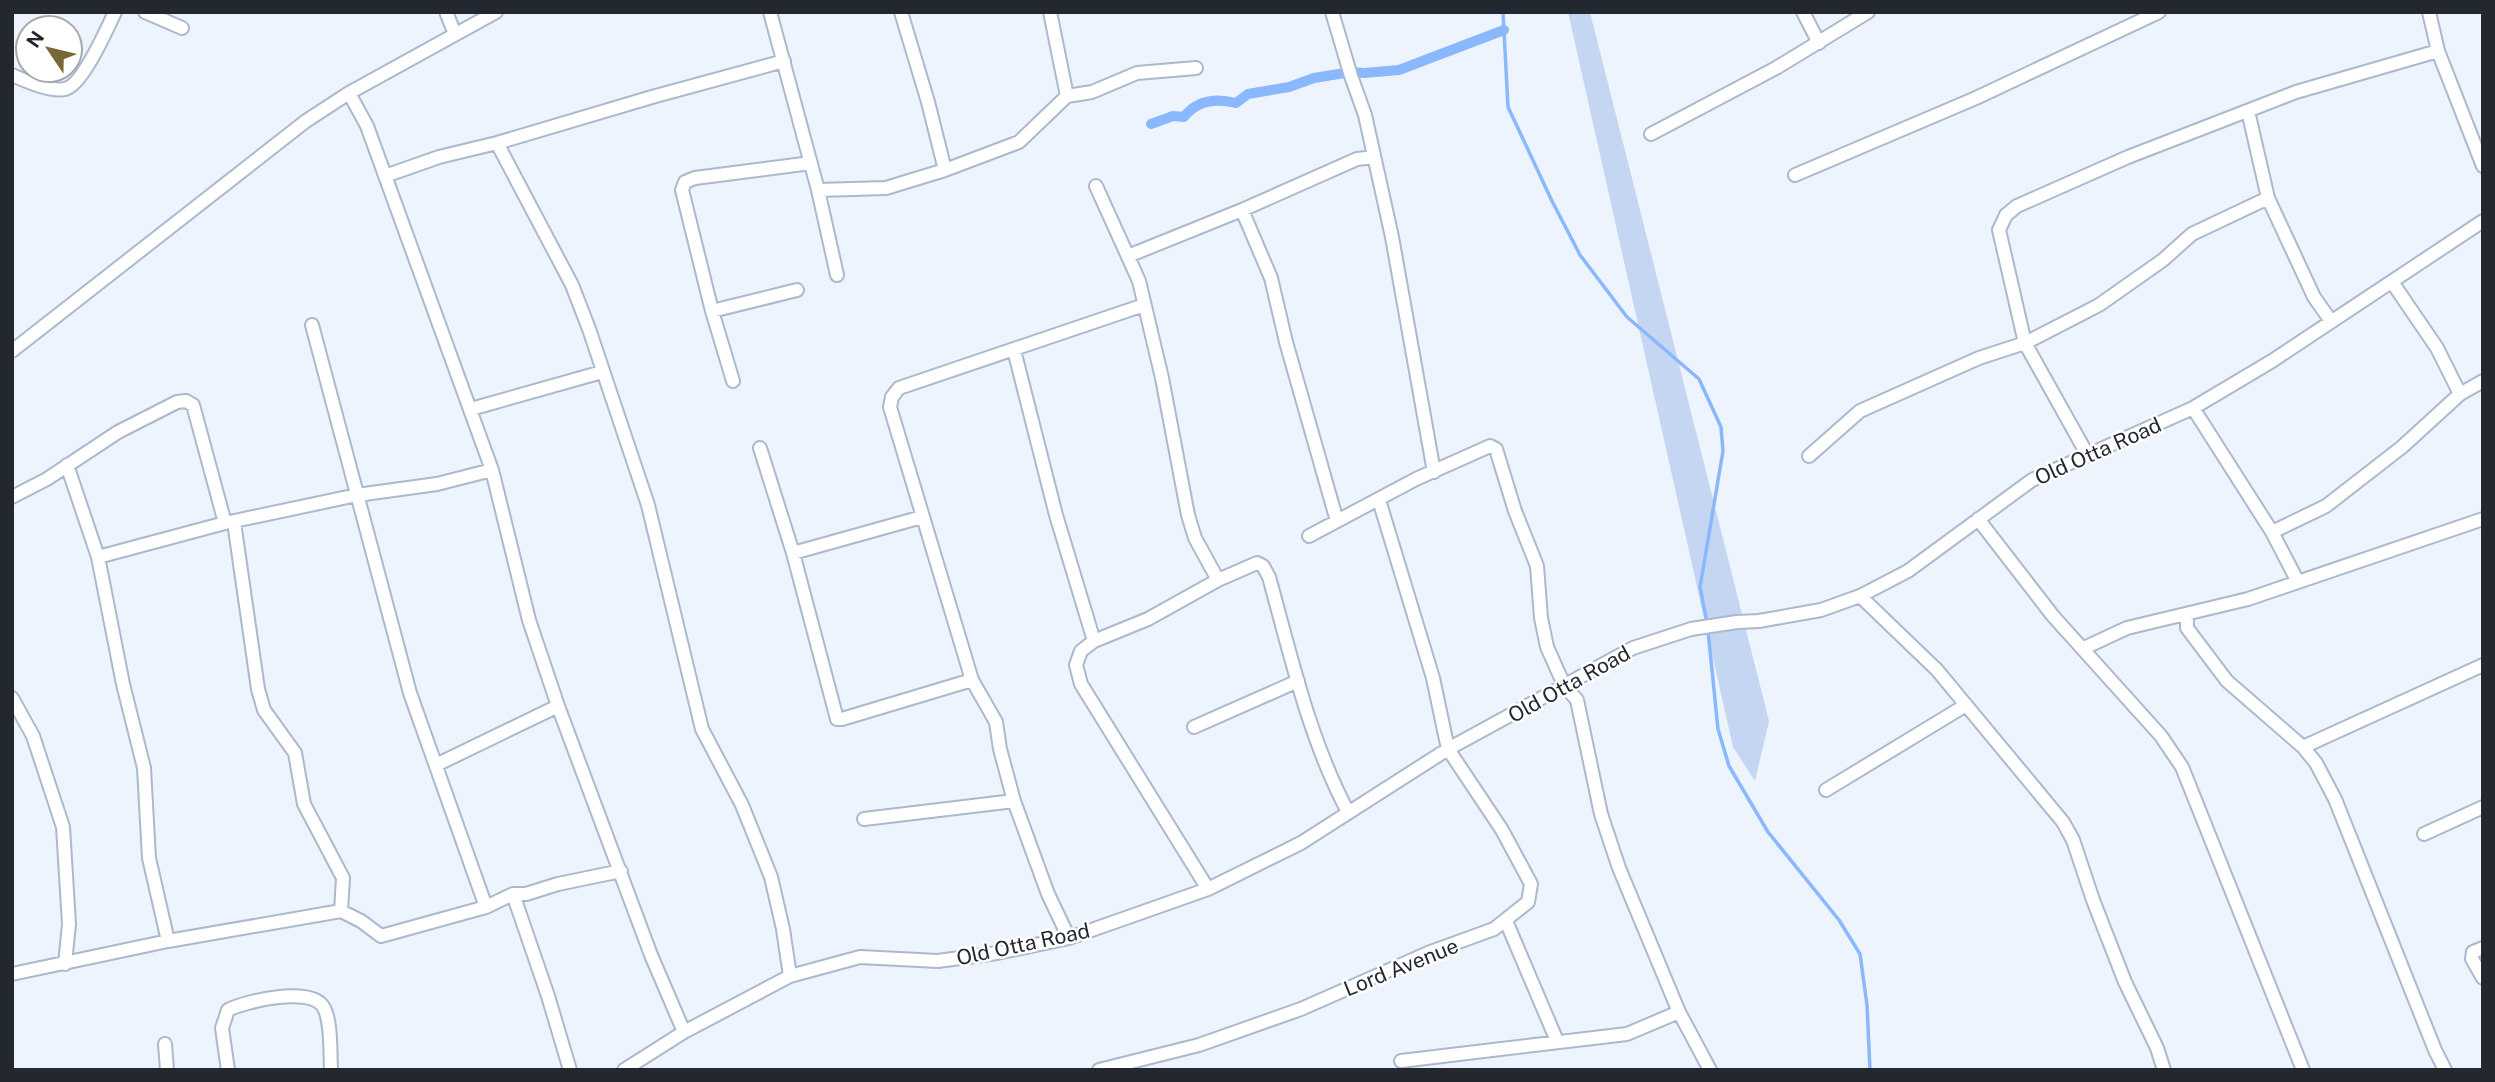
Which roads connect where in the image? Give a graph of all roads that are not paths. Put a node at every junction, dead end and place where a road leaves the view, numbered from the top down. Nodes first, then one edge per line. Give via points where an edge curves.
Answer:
1 (114, 12) edge
2 (145, 12) edge
3 (446, 12) edge
4 (496, 12) edge
5 (770, 12) edge
6 (901, 12) edge
7 (1051, 12) edge
8 (1332, 12) edge
9 (1803, 12) edge
10 (1868, 12) edge
11 (2160, 12) edge
12 (2428, 12) edge
13 (182, 28) dead end
14 (455, 33) junction
15 (1819, 43) junction
16 (2438, 51) junction
17 (784, 61) junction
18 (1196, 68) dead end
19 (12, 75) edge
20 (349, 93) junction
21 (1067, 96) junction
22 (2248, 111) junction
23 (1651, 134) dead end
24 (497, 144) junction
25 (1374, 157) junction
26 (811, 163) junction
27 (2483, 166) edge
28 (945, 170) junction
29 (1795, 175) dead end
30 (385, 176) junction
31 (1096, 186) dead end
32 (818, 190) junction
33 (2268, 198) junction
34 (1242, 209) junction
35 (2483, 221) edge
36 (1128, 256) junction
37 (837, 275) dead end
38 (2392, 282) junction
39 (797, 290) dead end
40 (1144, 305) junction
41 (712, 311) junction
42 (2331, 321) junction
43 (312, 325) dead end
44 (2025, 343) junction
45 (1014, 350) junction
46 (12, 351) edge
47 (602, 372) junction
48 (733, 381) dead end
49 (2483, 382) edge
50 (2460, 394) junction
51 (2193, 408) junction
52 (471, 409) junction
53 (761, 448) dead end
54 (2087, 454) junction
55 (1809, 456) dead end
56 (67, 465) junction
57 (492, 470) junction
58 (1434, 472) junction
59 (357, 495) junction
60 (12, 497) edge
61 (1379, 500) junction
62 (922, 517) junction
63 (1978, 519) junction
64 (2483, 519) edge
65 (230, 522) junction
66 (1337, 522) junction
67 (2272, 532) junction
68 (1309, 536) dead end
69 (793, 553) junction
70 (98, 557) junction
71 (1218, 580) junction
72 (2298, 582) junction
73 (1860, 596) junction
74 (2188, 615) junction
75 (1094, 641) junction
76 (2084, 648) junction
77 (2483, 665) edge
78 (972, 680) junction
79 (1298, 681) junction
80 (1564, 685) junction
81 (12, 698) edge
82 (1966, 705) junction
83 (558, 706) junction
84 (1194, 727) dead end
85 (2303, 747) junction
86 (1448, 749) junction
87 (436, 765) junction
88 (1825, 790) dead end
89 (1014, 801) junction
90 (2483, 807) edge
91 (1348, 812) junction
92 (864, 819) dead end
93 (2424, 834) dead end
94 (621, 871) junction
95 (1208, 890) junction
96 (513, 894) junction
97 (486, 907) junction
98 (341, 911) junction
99 (1506, 921) junction
100 (1069, 938) junction
101 (168, 941) junction
102 (2483, 948) edge
103 (65, 964) junction
104 (12, 974) edge
105 (790, 976) junction
106 (2483, 978) edge
107 (1679, 1012) junction
108 (684, 1032) junction
109 (1557, 1041) junction
110 (165, 1044) dead end
111 (1401, 1061) dead end
112 (167, 1070) edge
113 (228, 1070) edge
114 (331, 1070) edge
115 (570, 1070) edge
116 (624, 1070) edge
117 (1099, 1070) edge
118 (1710, 1070) edge
119 (2164, 1070) edge
120 (2302, 1070) edge
121 (2445, 1070) edge

1 - 19 street via 72,87 52,88
2 - 13 street
3 - 14 street
4 - 14 street
5 - 17 street
6 - 28 street
7 - 21 street
8 - 25 street
9 - 15 street
10 - 15 street
11 - 29 street
12 - 16 street
14 - 20 street
15 - 23 street
16 - 22 street via 2296,92
16 - 27 street
17 - 24 street
17 - 26 street
18 - 21 street via 1137,73 1092,92
20 - 30 street
20 - 46 street via 306,121
21 - 28 street via 1019,142
22 - 33 street
22 - 44 street via 2128,157 2006,215 1999,230
24 - 30 street
24 - 47 street via 572,285
25 - 34 street via 1348,163
25 - 58 street
26 - 32 street
26 - 41 street via 685,182 682,190
28 - 32 street via 886,188
30 - 52 street
31 - 36 street
32 - 37 street
33 - 42 street via 2314,297
33 - 44 street via 2192,234 2099,305
34 - 36 street
34 - 66 street via 1271,278
35 - 38 street, Old Otta Road
36 - 40 street
38 - 42 street, Old Otta Road
38 - 50 street via 2437,348
39 - 41 street
40 - 45 street
40 - 71 street via 1188,515
41 - 48 street
42 - 51 street, Old Otta Road
43 - 59 street
44 - 54 street
44 - 55 street via 1979,358 1860,411
45 - 62 street via 899,388 892,397 890,407
45 - 75 street
47 - 52 street
47 - 105 street via 648,505 702,729 742,805 771,877
49 - 50 street
50 - 67 street via 2326,506
51 - 54 street, Old Otta Road
51 - 67 street
52 - 57 street
53 - 69 street
54 - 63 street, Old Otta Road via 2032,480
56 - 60 street
56 - 65 street via 118,432 186,401 193,405
56 - 70 street
57 - 59 street via 437,484
57 - 83 street via 529,620
58 - 61 street
58 - 80 street via 1490,446 1496,449 1537,566 1541,618
59 - 65 street
59 - 87 street via 410,693
61 - 66 street
61 - 86 street via 1433,678
62 - 69 street
62 - 78 street
63 - 73 street, Old Otta Road via 1908,571
63 - 76 street via 2053,616
64 - 72 street
65 - 70 street
65 - 98 street via 258,689 264,710 295,753 304,804 343,878
66 - 68 street
67 - 72 street
69 - 78 street via 838,719
70 - 101 street via 144,768 149,858
71 - 75 street via 1148,619
71 - 79 street via 1257,563 1263,566
72 - 74 street
73 - 80 street, Old Otta Road via 1821,610 1675,633 1633,648
73 - 82 street via 1937,670
74 - 76 street via 2127,628
74 - 85 street via 2187,628 2227,681
75 - 95 street via 1081,651 1076,665 1081,684
76 - 120 street via 2161,736 2182,768
77 - 85 street
78 - 89 street via 996,722
79 - 84 street
79 - 91 street via 1327,771
80 - 86 street, Old Otta Road
80 - 107 street via 1577,700 1601,814 1619,868
81 - 103 street via 33,736 63,827 69,924
82 - 88 street
82 - 119 street via 2068,830 2120,970
83 - 87 street
83 - 94 street
85 - 121 street via 2335,799
86 - 91 street, Old Otta Road
86 - 99 street, Lord Avenue via 1502,830 1531,884 1528,902
87 - 97 street
89 - 92 street
89 - 100 street
90 - 93 street
91 - 95 street, Old Otta Road via 1301,843
94 - 96 street
94 - 108 street
95 - 100 street, Old Otta Road
96 - 97 street
96 - 115 street
97 - 98 street via 381,936
98 - 101 street
99 - 109 street
99 - 117 street, Lord Avenue via 1301,1009 1199,1045
100 - 105 street, Old Otta Road via 938,961 860,957
101 - 103 street
102 - 106 street via 2473,952 2472,959
103 - 104 street
105 - 108 street, Old Otta Road
107 - 109 street via 1627,1034
107 - 118 street
108 - 116 street, Old Otta Road
109 - 111 street
110 - 112 street
113 - 114 street via 222,1028 228,1010 295,995 322,1005 328,1021

